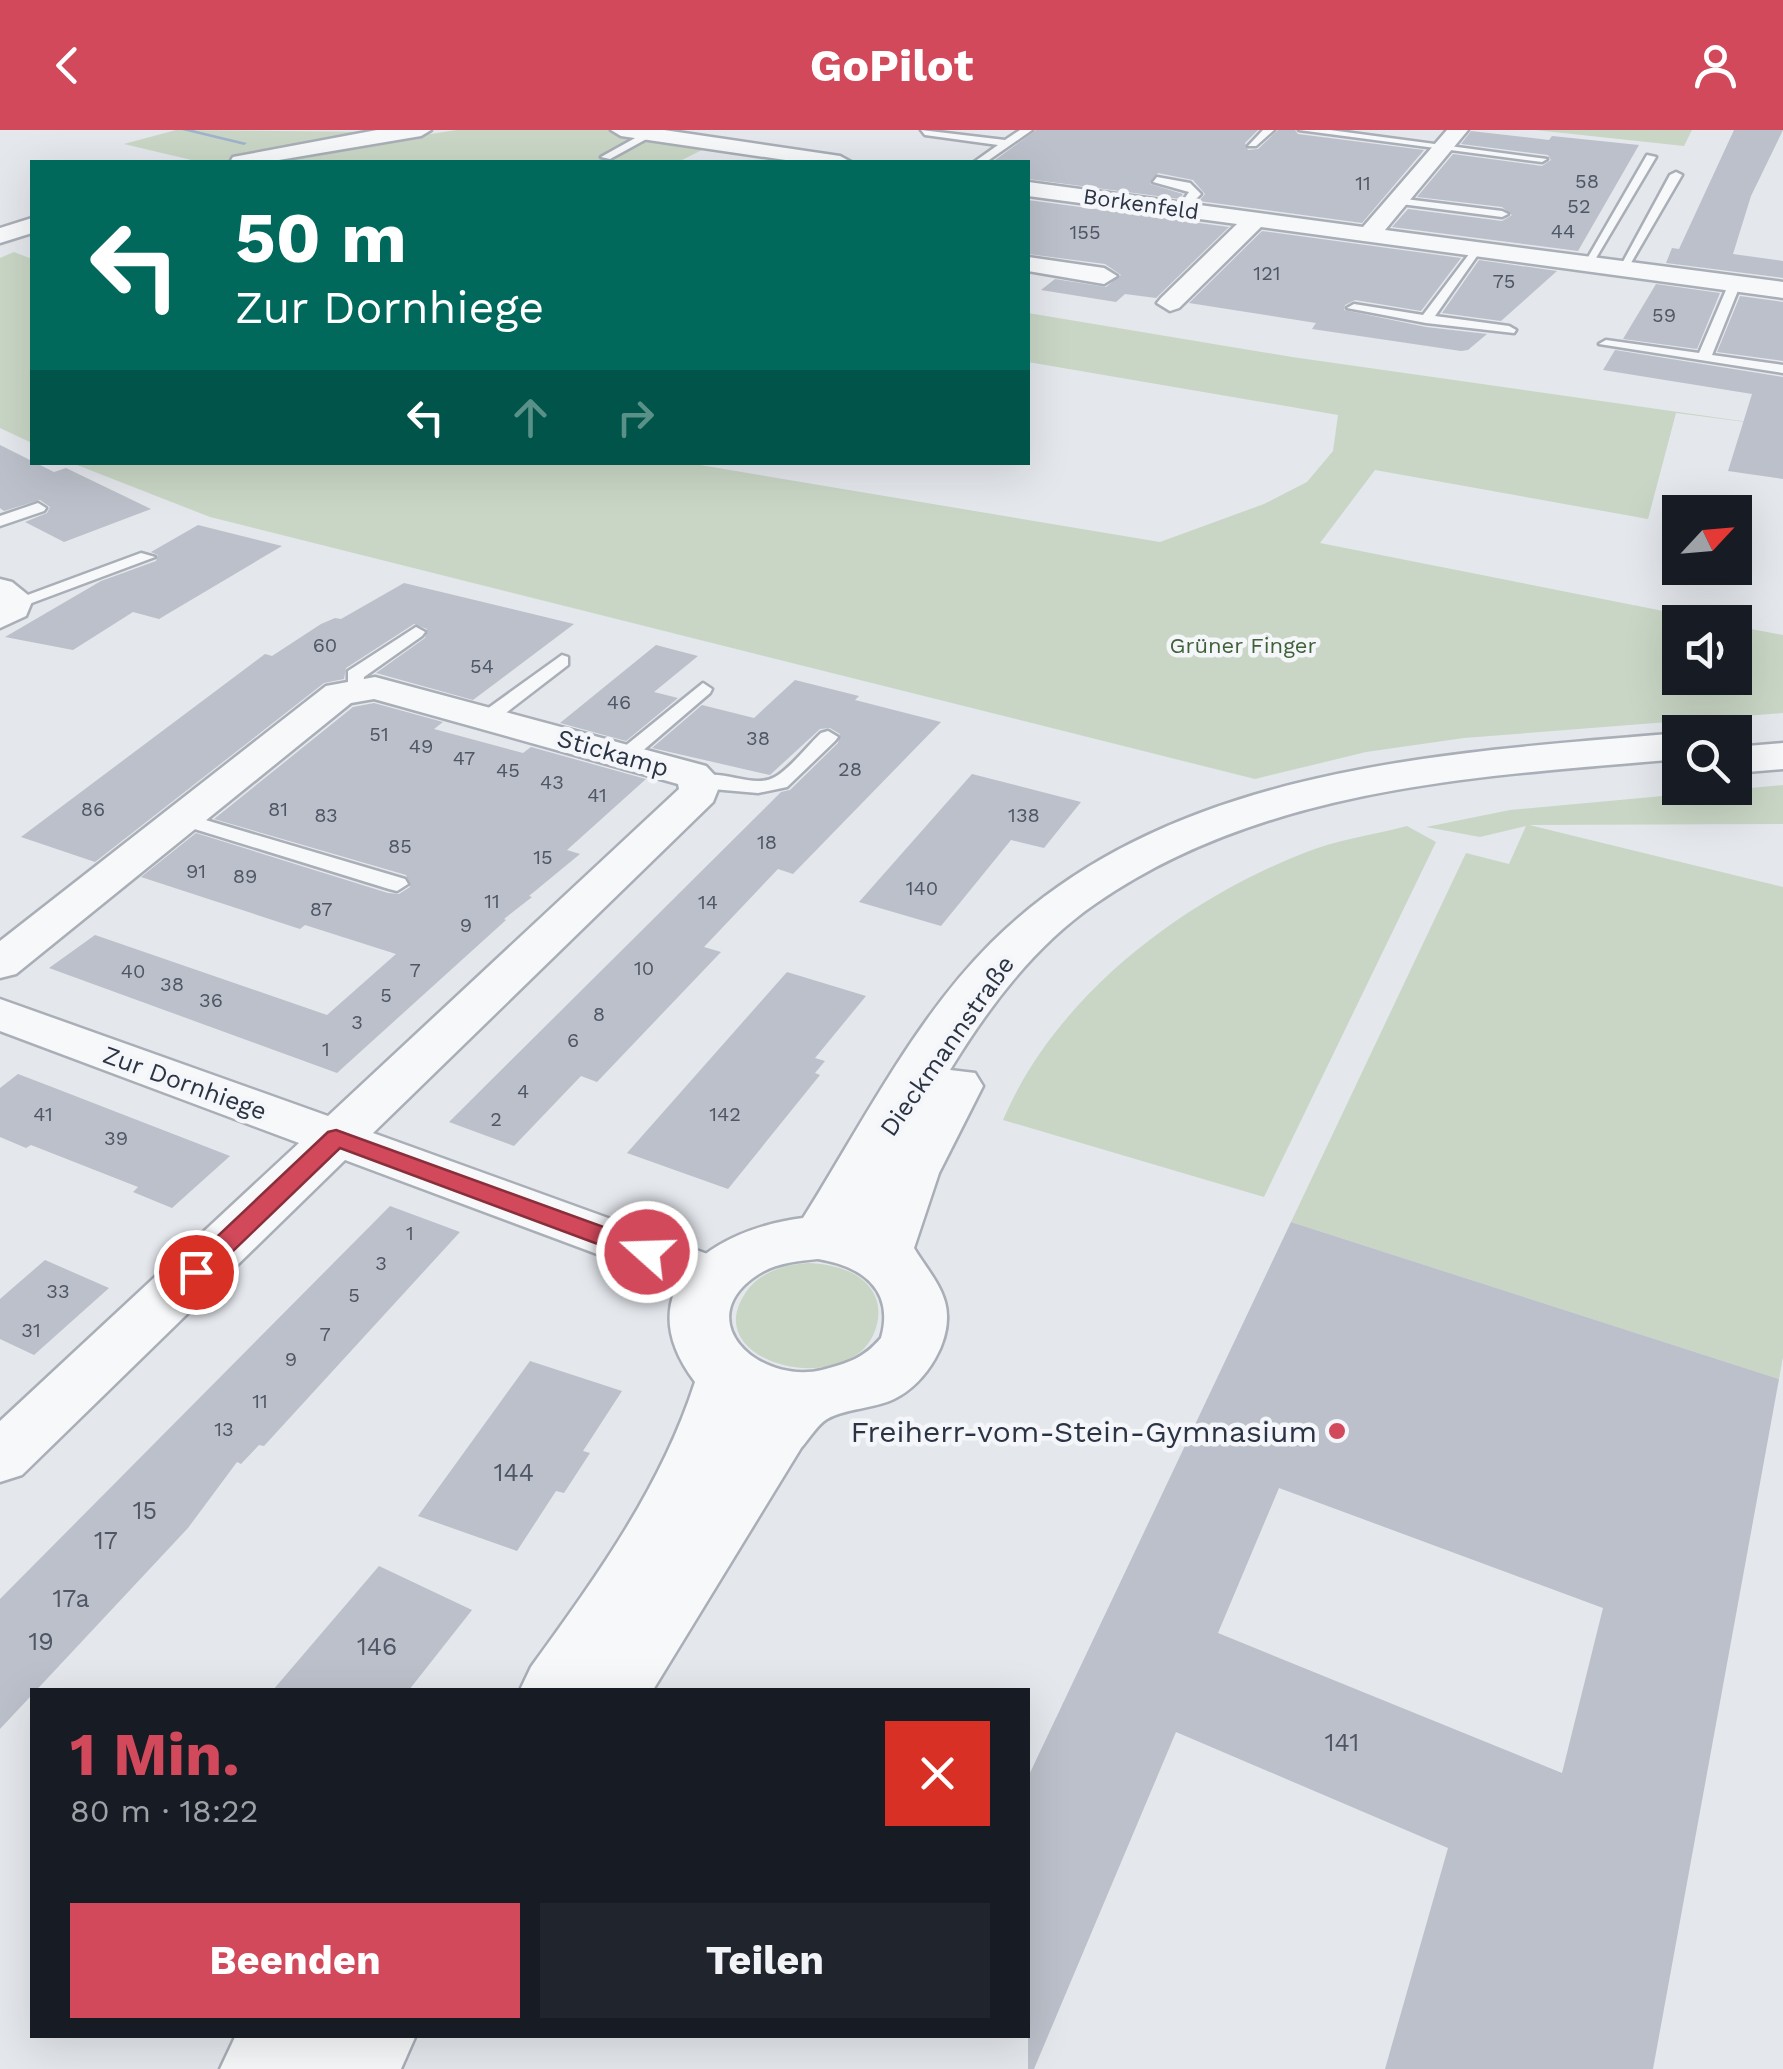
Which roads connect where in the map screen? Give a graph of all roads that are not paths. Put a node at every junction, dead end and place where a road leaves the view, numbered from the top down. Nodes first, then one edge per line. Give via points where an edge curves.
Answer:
1 (421, 130) edge
2 (621, 130) edge
3 (1026, 130) edge
4 (1269, 130) edge
5 (1304, 130) edge
6 (925, 132) edge
7 (646, 135) junction
8 (1450, 139) edge
9 (1007, 143) junction
10 (1252, 144) dead end
11 (606, 157) dead end
12 (1651, 157) dead end
13 (1542, 159) dead end
14 (250, 160) edge
15 (794, 160) edge
16 (981, 160) edge
17 (1676, 174) dead end
18 (1157, 180) dead end
19 (1030, 189) edge
20 (1396, 201) junction
21 (1179, 210) junction
22 (1502, 214) dead end
23 (1255, 220) junction
24 (30, 226) edge
25 (1368, 234) junction
26 (0, 236) edge
27 (1476, 249) junction
28 (1586, 263) junction
29 (1030, 264) edge
30 (1622, 268) junction
31 (1104, 276) dead end
32 (1736, 284) junction
33 (1783, 290) edge
34 (1170, 303) dead end
35 (1354, 308) dead end
36 (1426, 318) junction
37 (1510, 330) dead end
38 (1606, 344) dead end
39 (1704, 358) junction
40 (1783, 369) edge
41 (38, 508) dead end
42 (0, 521) edge
43 (147, 557) dead end
44 (5, 603) edge
45 (416, 632) dead end
46 (562, 661) dead end
47 (355, 689) junction
48 (703, 689) dead end
49 (487, 718) junction
50 (828, 736) dead end
51 (1783, 737) edge
52 (1752, 740) edge
53 (1662, 748) edge
54 (626, 755) junction
55 (1783, 756) edge
56 (1752, 759) edge
57 (1662, 767) edge
58 (701, 782) junction
59 (182, 819) junction
60 (397, 884) dead end
61 (0, 964) edge
62 (11, 1032) edge
63 (336, 1138) junction
64 (821, 1238) junction
65 (882, 1256) junction
66 (715, 1278) junction
67 (729, 1375) junction
68 (807, 1399) junction
69 (0, 1458) edge
70 (558, 1688) edge
71 (613, 1688) edge
72 (290, 2038) edge
73 (371, 2038) edge
74 (264, 2069) edge
75 (345, 2069) edge

1 - 14 street
2 - 7 street
3 - 9 lane
4 - 10 lane
5 - 8 lane
6 - 9 lane
7 - 11 lane
7 - 15 street
8 - 13 lane
8 - 20 street
9 - 16 lane
12 - 28 lane
17 - 30 lane
18 - 21 lane via 1194,190
19 - 21 street, Borkenfeld
20 - 22 lane
20 - 25 street
21 - 23 street, Borkenfeld
23 - 25 street, Borkenfeld
23 - 34 street, Borkenfeld
24 - 26 street
25 - 27 street, Borkenfeld
27 - 28 street, Borkenfeld
27 - 36 lane
28 - 30 street, Borkenfeld
29 - 31 street
30 - 32 street, Borkenfeld
32 - 33 street, Borkenfeld
32 - 39 lane
35 - 36 lane
36 - 37 lane
38 - 39 lane
39 - 40 lane
41 - 42 lane
43 - 44 lane
45 - 47 lane via 355,676
46 - 49 lane
47 - 49 street, Stickamp via 375,688
47 - 59 street via 338,694
48 - 54 lane
49 - 54 street, Stickamp
50 - 58 lane via 780,783 758,788
51 - 52 street
53 - 64 street, Dieckmannstraße via 1369,779 1232,818 1122,868 1051,915 998,967
54 - 58 street, Stickamp
55 - 56 street
57 - 65 street, Dieckmannstraße via 1477,783 1338,808 1239,840 1142,888 1052,957 1001,1012 919,1153
58 - 63 street, Stickamp via 699,793
59 - 60 lane
59 - 61 street
62 - 63 street, Zur Dornhiege
63 - 66 street, Zur Dornhiege
63 - 69 street
64 - 65 street
64 - 66 street via 761,1246
65 - 68 street via 911,1289 917,1316 911,1343 870,1383
66 - 67 street via 699,1321 707,1350
67 - 68 street via 764,1393
67 - 70 street via 688,1485
68 - 71 street via 778,1430
72 - 74 street
73 - 75 street

